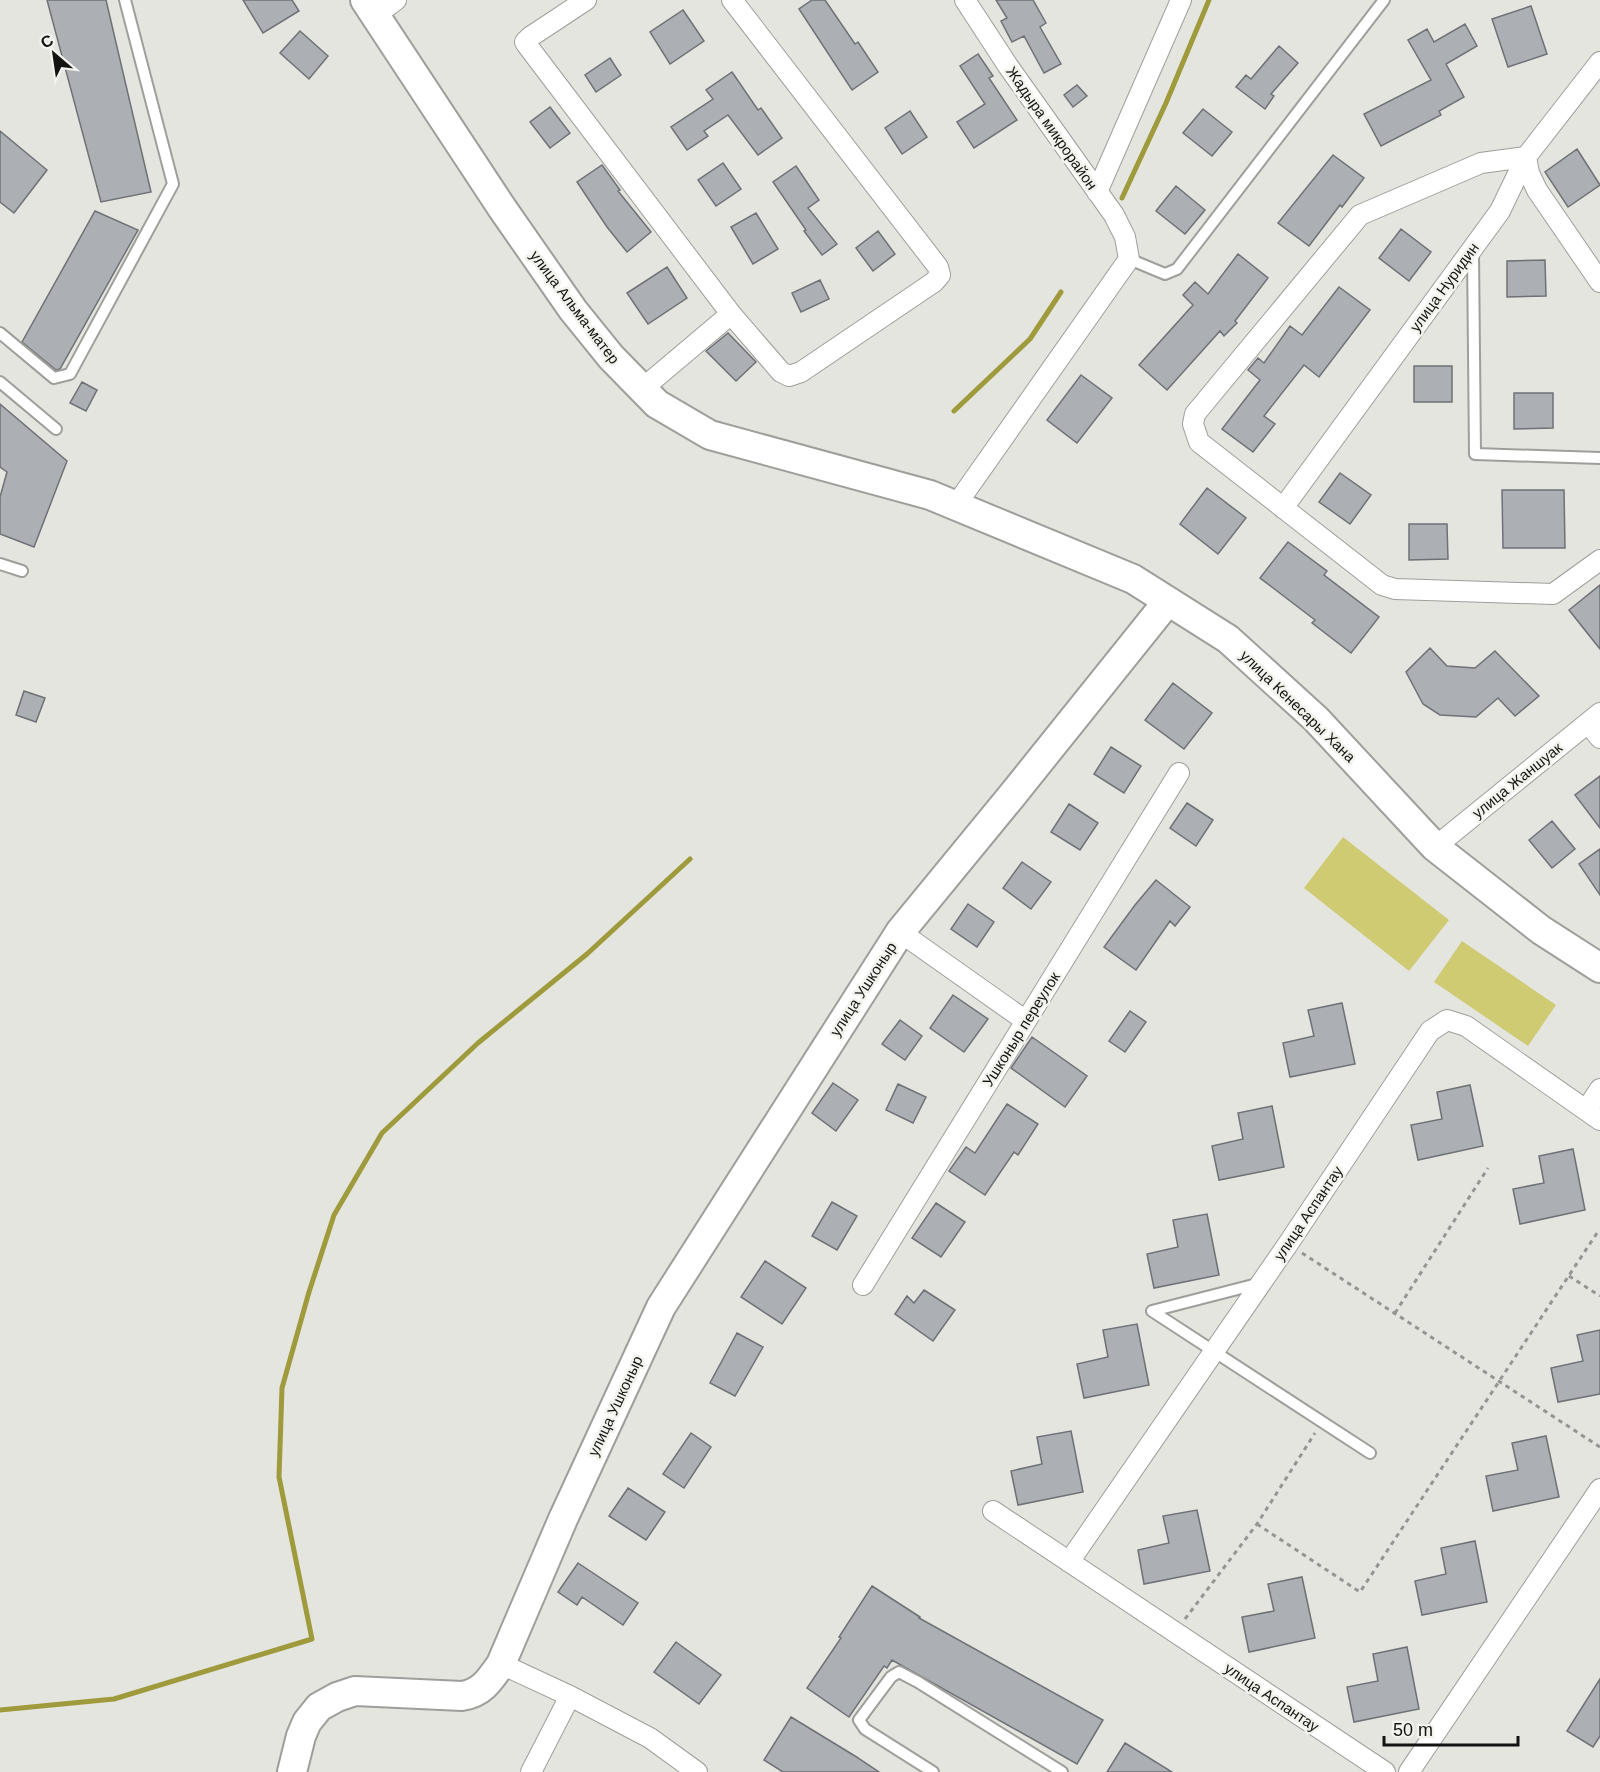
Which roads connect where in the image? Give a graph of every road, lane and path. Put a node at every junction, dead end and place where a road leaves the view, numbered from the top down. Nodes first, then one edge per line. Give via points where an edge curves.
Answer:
1 (125, 0) edge
2 (586, 0) edge
3 (732, 0) edge
4 (964, 0) edge
5 (1384, 0) edge
6 (1180, 1) edge
7 (379, 5) edge
8 (1600, 62) edge
9 (1526, 157) junction
10 (1097, 192) junction
11 (1473, 248) junction
12 (1129, 260) junction
13 (1600, 282) edge
14 (731, 314) junction
15 (0, 333) edge
16 (0, 382) edge
17 (642, 389) junction
18 (56, 429) dead end
19 (1600, 458) edge
20 (956, 505) junction
21 (1283, 508) junction
22 (1600, 560) edge
23 (0, 564) edge
24 (22, 571) dead end
25 (1168, 601) junction
26 (1596, 725) edge
27 (1179, 773) dead end
28 (1435, 847) junction
29 (900, 932) junction
30 (1600, 968) edge
31 (1026, 1021) junction
32 (1600, 1089) edge
33 (1593, 1115) edge
34 (1488, 1168) dead end
35 (1598, 1233) dead end
36 (1287, 1244) junction
37 (1569, 1275) junction
38 (1261, 1283) junction
39 (863, 1285) dead end
40 (1600, 1296) edge
41 (1395, 1313) junction
42 (1214, 1351) junction
43 (1499, 1380) junction
44 (1322, 1422) junction
45 (1600, 1447) edge
46 (1370, 1453) dead end
47 (1600, 1489) edge
48 (993, 1511) dead end
49 (1257, 1524) junction
50 (1069, 1562) junction
51 (1175, 1632) junction
52 (501, 1664) junction
53 (570, 1696) junction
54 (292, 1772) edge
55 (531, 1772) edge
56 (697, 1772) edge
57 (933, 1772) edge
58 (1062, 1772) edge
59 (1385, 1772) edge
60 (1409, 1772) edge

1 - 15 lane via 173,184 70,374 54,378
2 - 14 street via 525,42
3 - 14 street via 938,267 940,275 801,372 789,376 781,372
4 - 10 street, Жадыра микрорайон
5 - 12 lane via 1176,269 1165,274
6 - 10 street
7 - 17 street, улица Альма-матер via 502,208 573,310
8 - 9 street, улица Нуридин
9 - 11 street, улица Нуридин via 1500,211
9 - 13 street via 1537,190
9 - 21 street via 1481,163 1360,215 1195,414 1193,424 1199,442
10 - 12 street, Жадыра микрорайон via 1125,237
11 - 19 lane via 1475,454
11 - 21 street, улица Нуридин
12 - 20 street
14 - 17 street
16 - 18 lane
17 - 20 street, улица Альма-матер via 657,404 710,435
20 - 25 street, улица Кенесары Хана via 1133,579
21 - 22 street via 1382,585 1395,589 1553,594
23 - 24 lane
25 - 28 street, улица Кенесары Хана via 1228,639 1316,719
25 - 29 street, улица Ушконыр
26 - 28 street, улица Жаншуак
27 - 31 street, Ушконыр переулок
28 - 30 street, улица Кенесары Хана via 1541,930
29 - 31 street, улица Ушконыр
29 - 52 street, улица Ушконыр via 661,1307
31 - 39 street, Ушконыр переулок
32 - 33 street
33 - 36 street, улица Аспантау via 1466,1026 1447,1020 1430,1031
34 - 41 path
35 - 37 path
36 - 38 street, улица Аспантау
36 - 41 path
37 - 40 path
37 - 43 path
38 - 42 street, улица Аспантау
38 - 42 lane via 1152,1311
41 - 43 path
42 - 44 lane
42 - 50 street, улица Аспантау
43 - 45 path
43 - 49 path via 1360,1592
44 - 46 lane
44 - 49 path
47 - 60 street
48 - 50 street, улица Аспантау
49 - 51 path
50 - 51 street, улица Аспантау
51 - 59 street, улица Аспантау
52 - 53 street
52 - 54 street, улица Ушконыр via 487,1685 473,1695 355,1691 337,1697 319,1707 307,1722
53 - 55 street
53 - 56 street via 650,1738
57 - 58 lane via 865,1729 859,1720 899,1672

